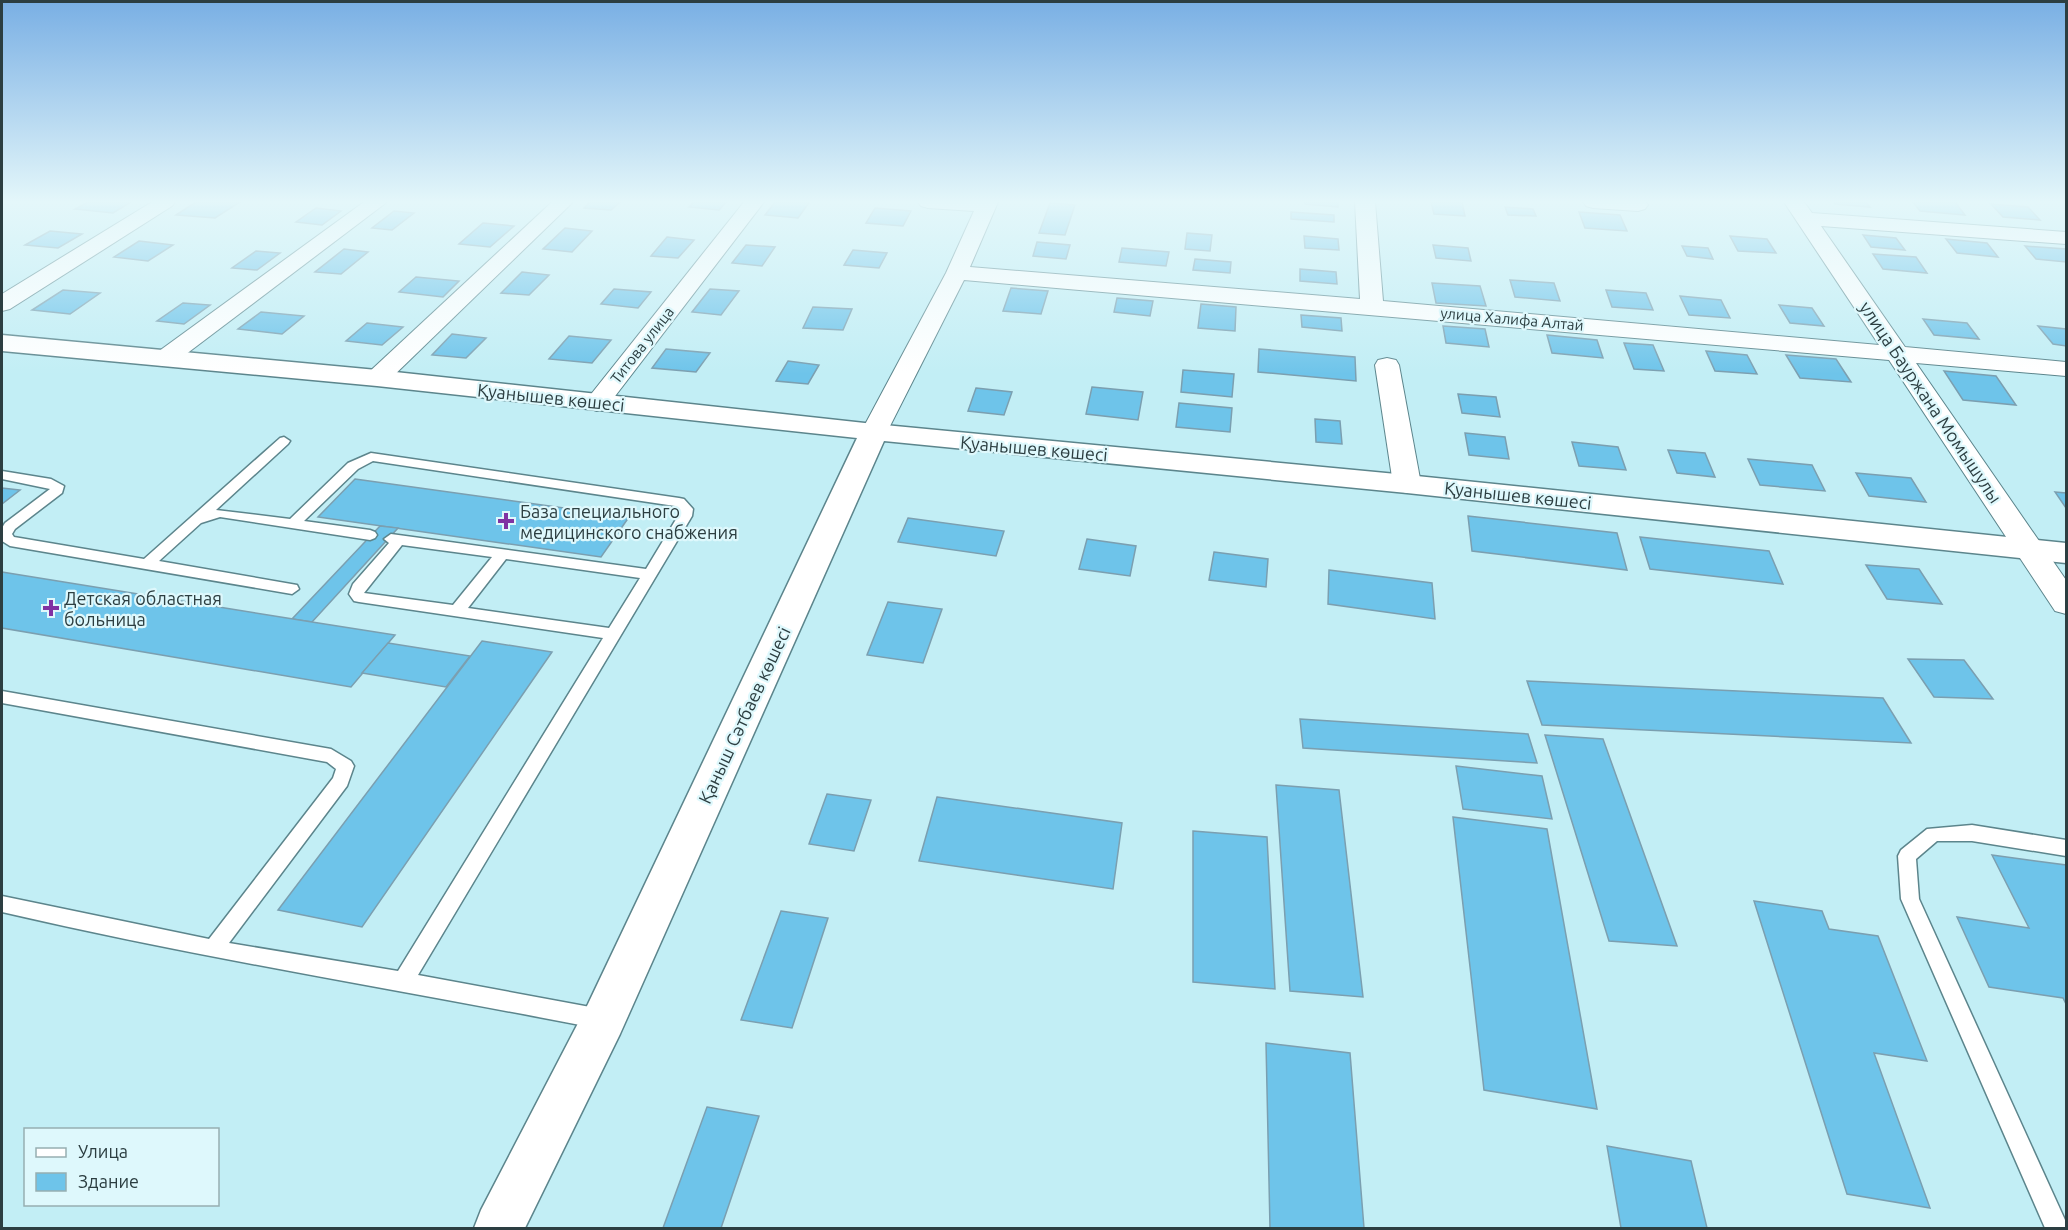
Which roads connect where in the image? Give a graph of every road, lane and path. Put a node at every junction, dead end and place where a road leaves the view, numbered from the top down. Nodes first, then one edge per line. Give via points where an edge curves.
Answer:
1 (73, 259) edge
2 (299, 259) edge
3 (502, 259) edge
4 (709, 259) edge
5 (963, 259) edge
6 (1369, 259) edge
7 (1834, 259) edge
8 (957, 273) junction
9 (2, 304) edge
10 (1372, 307) junction
11 (2, 343) edge
12 (1897, 353) junction
13 (164, 359) junction
14 (1387, 364) dead end
15 (2067, 369) edge
16 (377, 378) junction
17 (597, 403) junction
18 (874, 432) junction
19 (284, 441) dead end
20 (2, 474) edge
21 (1407, 484) junction
22 (196, 520) junction
23 (294, 523) junction
24 (370, 536) dead end
25 (2031, 550) junction
26 (2067, 553) edge
27 (503, 554) junction
28 (146, 565) junction
29 (650, 574) junction
30 (292, 589) dead end
31 (2067, 603) edge
32 (457, 611) junction
33 (614, 634) junction
34 (2, 696) edge
35 (2067, 848) edge
36 (2, 904) edge
37 (213, 948) junction
38 (403, 981) junction
39 (604, 1019) junction
40 (499, 1228) edge
41 (2057, 1228) edge

1 - 9 street
2 - 13 street
3 - 16 street
4 - 17 street, Титова улица
5 - 8 street, Қаныш Сәтбаев көшесі
6 - 10 street
7 - 12 street, улица Бауржана Момышулы
8 - 10 street, улица Халифа Алтай
8 - 18 street, Қаныш Сәтбаев көшесі
10 - 12 street, улица Халифа Алтай
11 - 13 street, Қуанышев көшесі
12 - 15 street, улица Халифа Алтай
12 - 25 street, улица Бауржана Момышулы
13 - 16 street, Қуанышев көшесі
14 - 21 street
16 - 17 street, Қуанышев көшесі
17 - 18 street, Қуанышев көшесі
18 - 21 street, Қуанышев көшесі
18 - 39 street, Қаныш Сәтбаев көшесі
19 - 22 lane
20 - 28 lane via 57,486 10,526 4,535 10,541
21 - 25 street, Қуанышев көшесі
22 - 23 lane via 220,513
22 - 28 lane
23 - 24 lane
23 - 29 lane via 353,466 371,457 679,502 686,509 685,516
25 - 26 street, Қуанышев көшесі
25 - 31 street, улица Бауржана Момышулы
27 - 29 lane
27 - 32 lane
27 - 32 lane via 394,539 356,594
28 - 30 lane
29 - 33 lane
32 - 33 lane
33 - 38 lane
34 - 37 lane via 331,756 345,766 341,781
35 - 41 lane via 1972,833 1933,834 1907,856 1910,899
36 - 37 lane
37 - 38 lane
38 - 39 lane
39 - 40 street, Қаныш Сәтбаев көшесі

